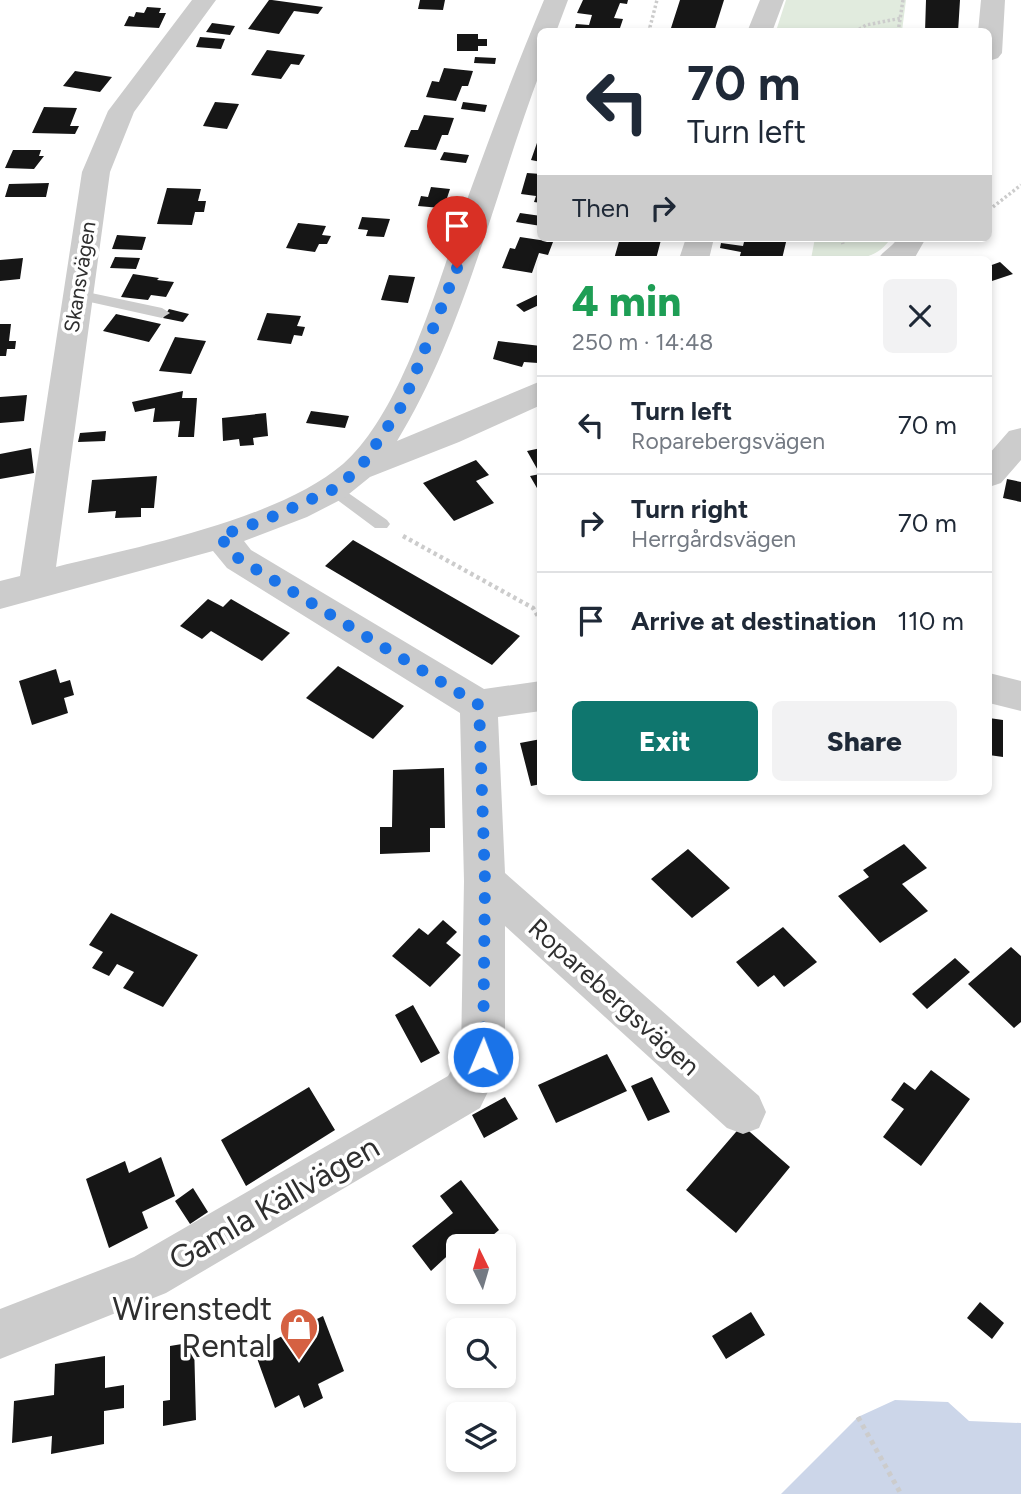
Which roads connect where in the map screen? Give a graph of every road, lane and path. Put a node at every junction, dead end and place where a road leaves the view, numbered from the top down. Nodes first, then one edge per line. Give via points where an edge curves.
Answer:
1 (204, 0) edge
2 (556, 0) edge
3 (657, 0) edge
4 (772, 0) edge
5 (903, 0) edge
6 (993, 0) edge
7 (902, 18) junction
8 (546, 28) edge
9 (650, 28) edge
10 (761, 28) edge
11 (861, 28) edge
12 (899, 28) edge
13 (991, 28) edge
14 (537, 49) edge
15 (1021, 185) edge
16 (992, 208) edge
17 (77, 295) junction
18 (162, 313) dead end
19 (537, 394) edge
20 (1021, 439) edge
21 (360, 468) junction
22 (992, 472) edge
23 (334, 489) junction
24 (382, 524) joint
25 (219, 536) junction
26 (36, 585) junction
27 (0, 595) edge
28 (537, 614) edge
29 (992, 689) edge
30 (1021, 696) edge
31 (537, 697) edge
32 (479, 705) junction
33 (485, 881) junction
34 (464, 1092) joint
35 (743, 1112) dead end
36 (0, 1335) edge
37 (858, 1416) dead end
38 (901, 1494) edge

1 - 17 street, Skansvägen via 121,111 96,172
2 - 8 street
3 - 9 path
4 - 10 street
5 - 7 path
6 - 13 street
7 - 11 path
7 - 12 path
14 - 21 street via 425,352 403,404
15 - 16 path
17 - 18 lane
17 - 26 street, Skansvägen
19 - 21 street
20 - 22 street
21 - 23 street
23 - 24 lane
23 - 25 street
24 - 28 path via 533,608
25 - 26 street
25 - 32 street via 239,559
26 - 27 street
29 - 30 street
31 - 32 street
32 - 33 street, Roparebergsvägen
33 - 34 street, Roparebergsvägen via 483,1057
33 - 35 street, Roparebergsvägen
34 - 36 street, Gamla Källvägen via 149,1276
37 - 38 path

